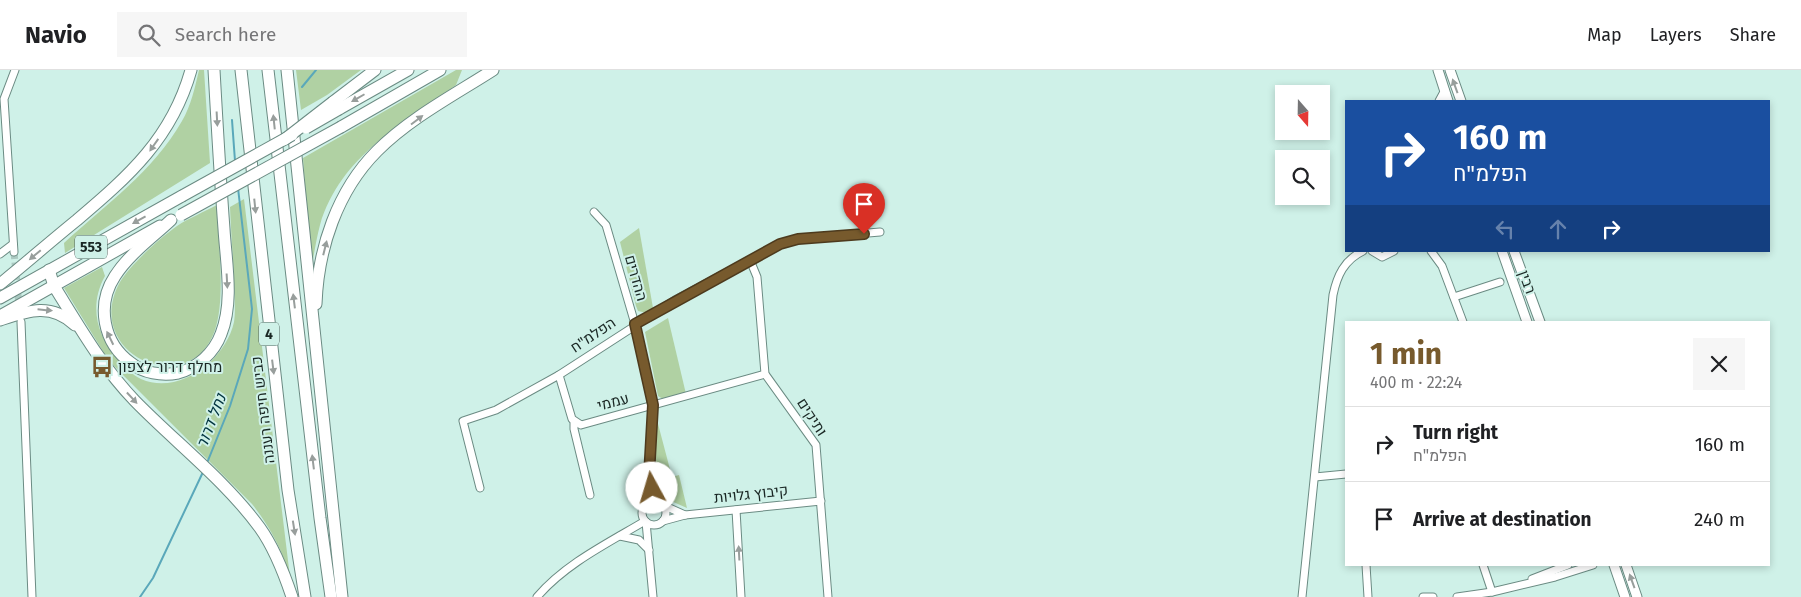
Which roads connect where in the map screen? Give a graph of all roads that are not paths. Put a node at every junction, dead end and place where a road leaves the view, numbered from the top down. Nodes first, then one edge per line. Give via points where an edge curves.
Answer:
1 (15, 70) edge
2 (191, 70) edge
3 (214, 70) edge
4 (241, 70) edge
5 (268, 70) edge
6 (286, 70) edge
7 (375, 70) edge
8 (408, 70) edge
9 (440, 70) edge
10 (493, 70) edge
11 (1438, 70) edge
12 (1450, 70) edge
13 (1445, 90) junction
14 (1440, 100) edge
15 (1448, 100) edge
16 (1461, 100) edge
17 (336, 106) junction
18 (594, 212) dead end
19 (176, 217) junction
20 (880, 232) dead end
21 (13, 244) junction
22 (14, 252) tunnel mouth
23 (1362, 252) edge
24 (1374, 252) edge
25 (1392, 252) edge
26 (1434, 252) edge
27 (1502, 252) edge
28 (1514, 252) edge
29 (0, 254) edge
30 (750, 260) junction
31 (49, 270) junction
32 (1500, 282) dead end
33 (0, 284) edge
34 (54, 286) junction
35 (0, 298) edge
36 (1454, 298) junction
37 (0, 316) edge
38 (0, 320) edge
39 (1463, 321) edge
40 (1527, 321) edge
41 (1540, 321) edge
42 (21, 322) dead end
43 (635, 324) junction
44 (84, 334) junction
45 (765, 374) junction
46 (559, 375) junction
47 (653, 405) junction
48 (574, 422) junction
49 (325, 436) junction
50 (1345, 474) edge
51 (649, 476) junction
52 (1315, 477) junction
53 (480, 488) dead end
54 (590, 495) dead end
55 (821, 501) junction
56 (645, 505) junction
57 (663, 505) junction
58 (736, 510) junction
59 (685, 515) junction
60 (645, 522) junction
61 (660, 523) junction
62 (620, 536) junction
63 (650, 550) junction
64 (1366, 566) edge
65 (1483, 566) edge
66 (1565, 566) edge
67 (1586, 566) edge
68 (1614, 566) edge
69 (1626, 566) edge
70 (1552, 571) edge
71 (1492, 592) junction
72 (1484, 596) edge
73 (32, 597) edge
74 (292, 597) edge
75 (304, 597) edge
76 (331, 597) edge
77 (342, 597) edge
78 (537, 597) edge
79 (653, 597) edge
80 (741, 597) edge
81 (828, 597) edge
82 (1302, 597) edge
83 (1368, 597) edge
84 (1423, 597) edge
85 (1433, 597) edge
86 (1457, 597) edge
87 (1625, 597) edge
88 (1637, 597) edge

1 - 21 street via 4,99
2 -> 33 main road via 174,116 147,155 113,191
3 -> 19 main road via 227,284 225,320 218,340 206,358 183,371 154,373 132,364 118,350 106,332 104,311 114,277 135,253
4 -> 75 main road, כביש חיפה רעננה / 4 via 288,490
76 -> 5 main road, 4
6 - 49 main road
7 - 17 main road
8 -> 17 main road
9 - 19 main road, 553, bridge
49 -> 10 main road via 316,288 336,212 348,189 377,151 417,119
11 - 13 street
16 -> 12 street
13 - 14 street
13 - 15 street
17 -> 31 main road, 553, bridge via 284,140
18 - 43 street, ההדרים via 606,225
19 - 34 main road, 553
20 - 30 street, הפלמ"ח via 798,239 780,244
21 - 22 street
21 - 29 street
23 - 52 street via 1344,267 1335,284
24 - 25 street via 1382,257
26 - 36 street
27 - 40 street, רבין
28 - 41 street, רבין
30 - 43 street, הפלמ"ח
30 - 45 street via 757,277
31 - 34 main road
31 - 35 main road, 553
32 - 36 street
34 - 37 main road, 553
34 - 44 main road
36 - 39 street
38 -> 44 main road via 30,310 48,310 69,319
42 - 73 street
43 - 46 street, הפלמ"ח
43 - 47 street, ההדרים
44 -> 74 main road via 129,395 230,492 261,530
45 - 47 street, עממי
45 - 55 street, ותיקים via 816,445
46 - 48 street
46 - 53 street, הפלמ"ח via 496,410 463,421
47 - 48 street, עממי via 581,425
47 - 51 street, ההדרים
48 - 54 street
49 - 77 main road
50 - 52 street
51 - 56 street, ההדרים
51 - 57 street, ההדרים
52 - 82 street
55 - 58 street, קיבוץ גלויות
55 - 81 street, ותיקים
56 - 57 street via 651,501
56 - 60 street via 642,515
57 - 59 street, קיבוץ גלויות
57 - 61 street via 666,514
58 - 59 street, קיבוץ גלויות
80 -> 58 street
59 - 61 street, קיבוץ גלויות
60 - 61 street
60 - 62 street
60 - 63 street
61 - 63 street via 652,534
62 - 63 street via 639,540
62 - 78 street via 569,569
63 - 79 street
64 - 83 street
65 - 71 street
66 - 70 street
67 - 70 street
68 - 87 street
88 -> 69 street
70 - 71 street
71 - 72 street
72 - 86 street
84 - 85 street

